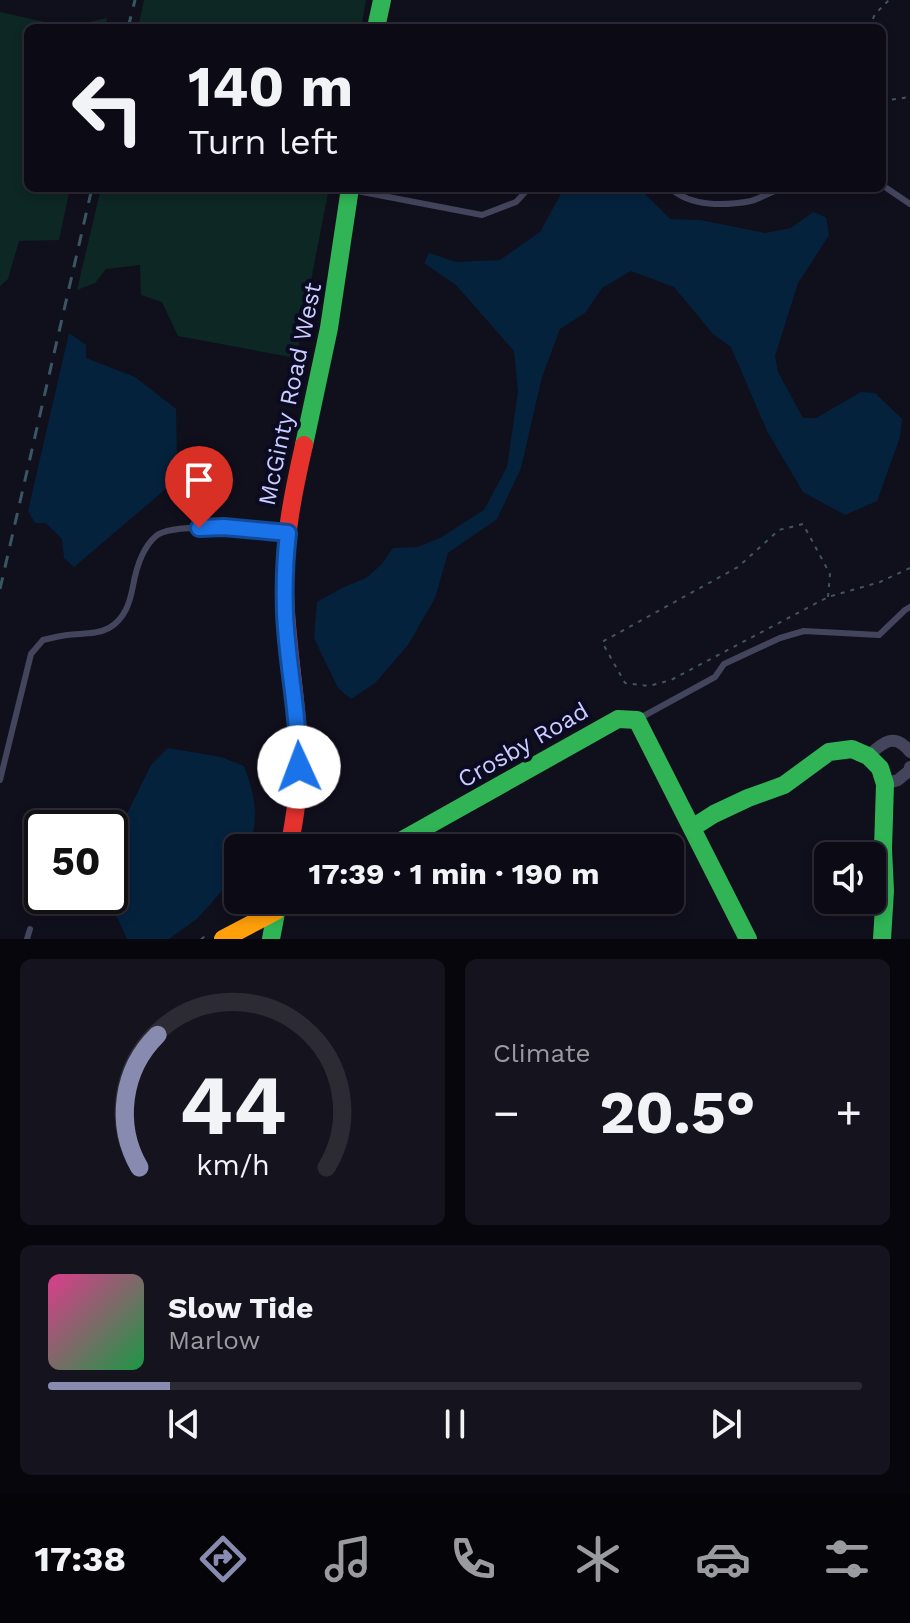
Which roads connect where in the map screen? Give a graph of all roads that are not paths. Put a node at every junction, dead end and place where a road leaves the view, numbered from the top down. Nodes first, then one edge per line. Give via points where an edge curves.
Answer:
1 (382, 0) edge
2 (377, 24) edge
3 (886, 188) edge
4 (350, 192) edge
5 (365, 192) edge
6 (525, 192) edge
7 (674, 192) edge
8 (772, 192) edge
9 (910, 204) edge
10 (288, 533) junction
11 (910, 607) edge
12 (637, 720) junction
13 (910, 752) edge
14 (868, 756) junction
15 (910, 767) edge
16 (0, 780) edge
17 (885, 784) junction
18 (692, 828) junction
19 (291, 834) edge
20 (413, 834) edge
21 (263, 914) edge
22 (275, 914) edge
23 (30, 929) dead end
24 (27, 939) edge
25 (223, 939) edge
26 (271, 939) edge
27 (748, 939) edge
28 (882, 939) edge

1 - 2 street
3 - 9 lane
4 - 10 street, McGinty Road West via 339,277
5 - 6 lane via 482,215 516,202
7 - 8 lane via 709,205 753,200
10 - 16 lane via 224,527 157,534 145,549 121,618 96,633 43,640 31,654
10 - 19 street, McGinty Road West via 285,614 299,748
11 - 12 lane via 879,635 804,631 780,638 724,664 715,677
12 - 18 street
12 - 20 street, Crosby Road via 618,719
13 - 14 street via 892,740
14 - 17 street via 880,768
14 - 18 street via 852,749 829,752 784,785
15 - 17 street via 898,780
17 - 28 street
18 - 27 street
21 - 25 street
22 - 26 street
23 - 24 lane

